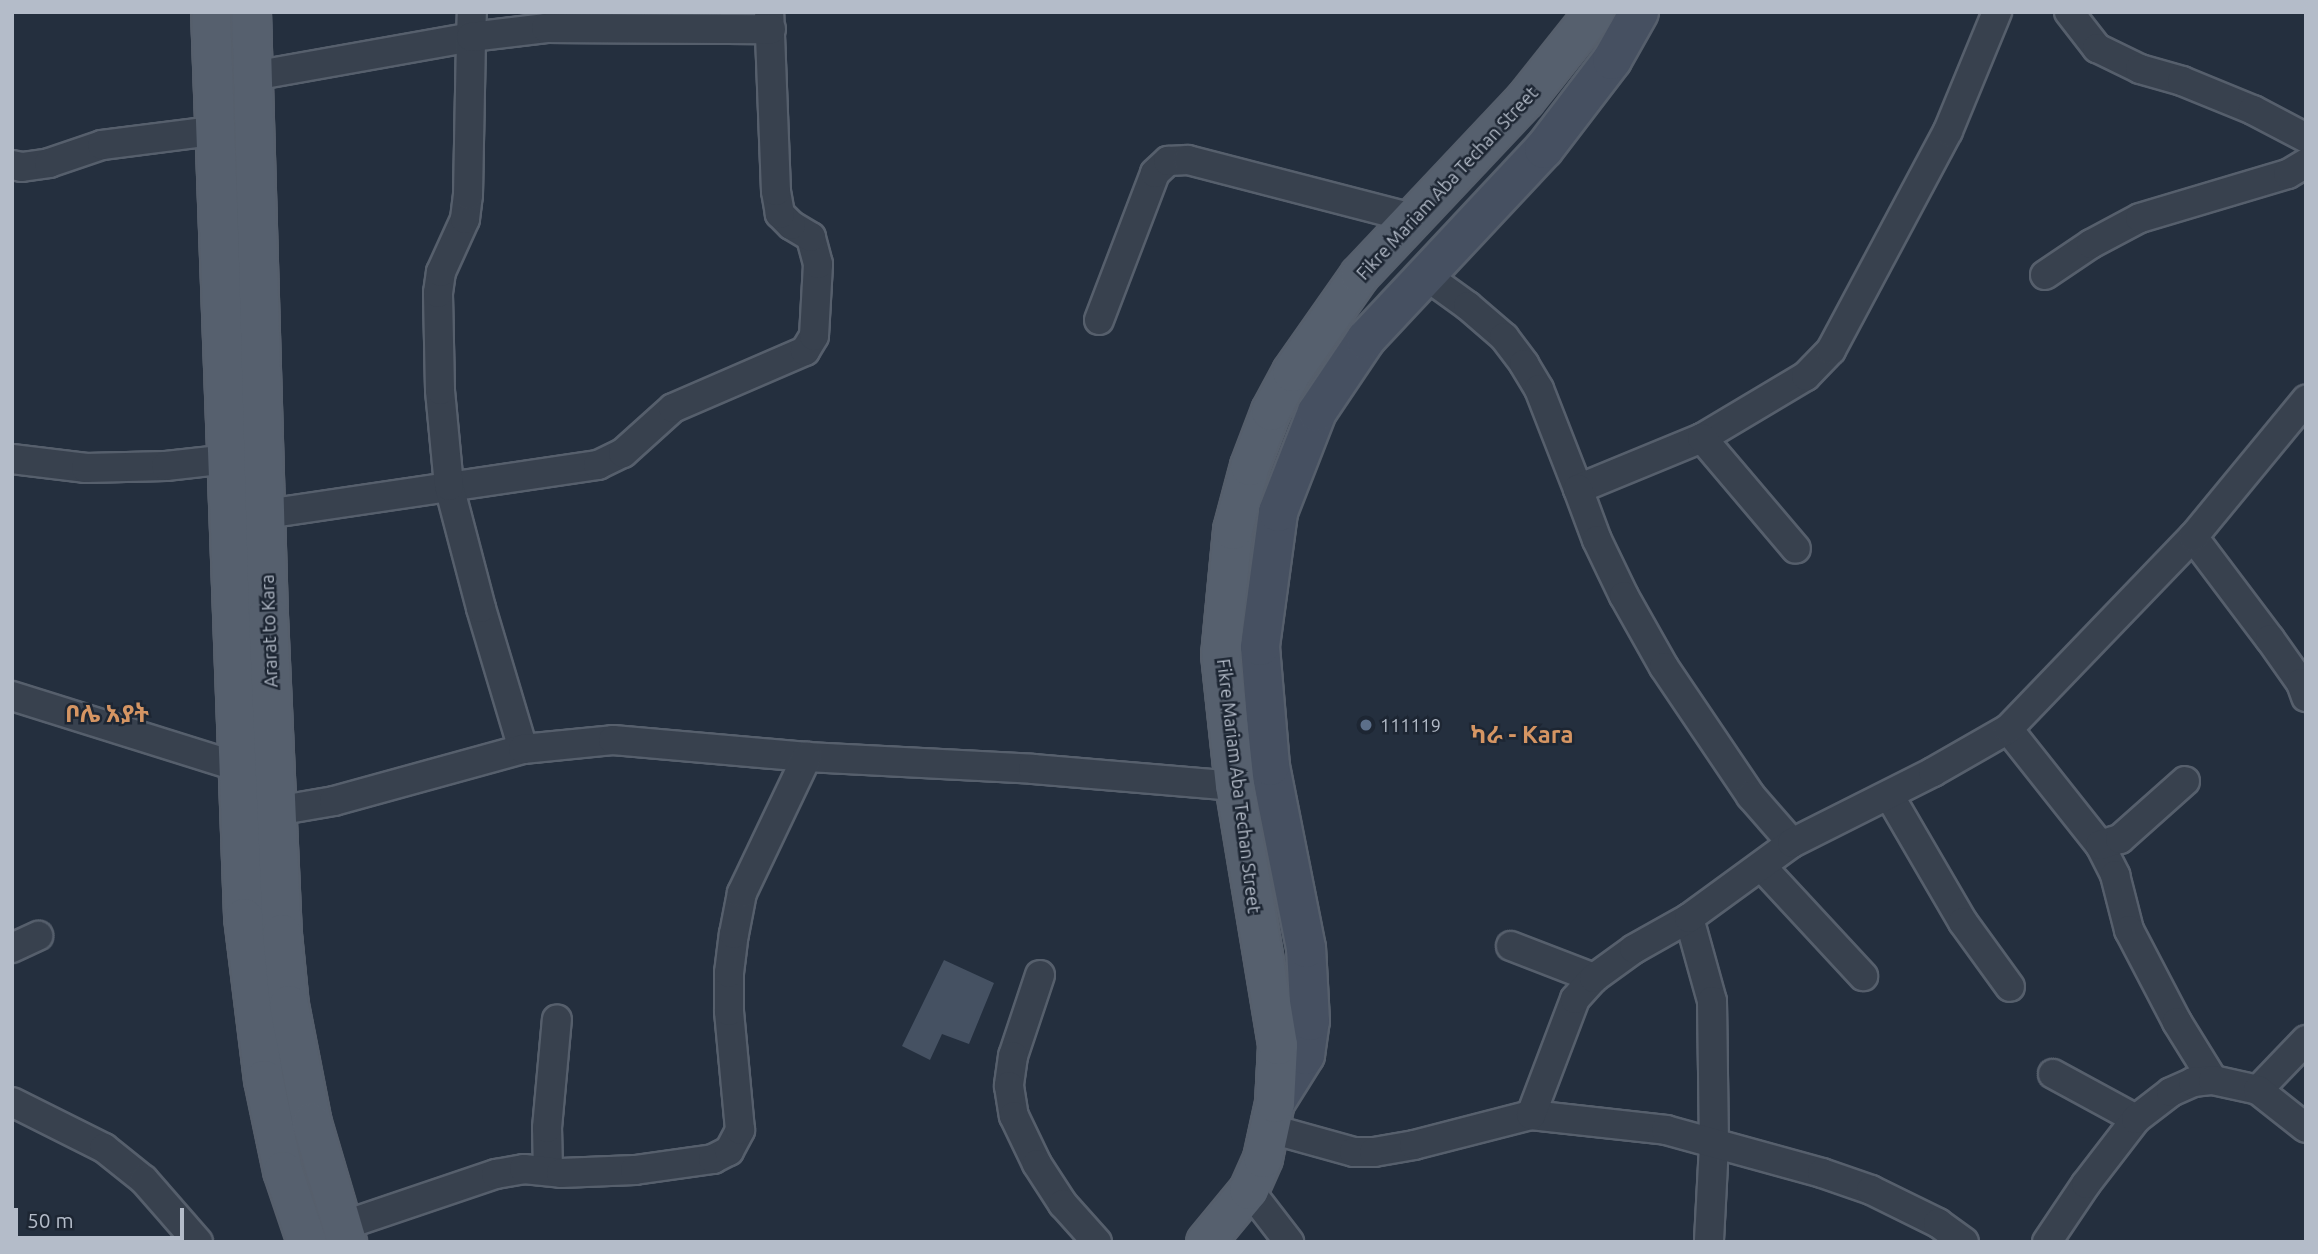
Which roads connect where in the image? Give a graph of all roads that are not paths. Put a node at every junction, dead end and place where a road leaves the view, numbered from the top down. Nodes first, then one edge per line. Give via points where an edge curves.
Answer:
1 (211, 12) edge
2 (251, 12) edge
3 (1595, 12) edge
4 (1639, 12) edge
5 (1997, 12) edge
6 (2068, 12) edge
7 (770, 20) edge
8 (471, 25) edge
9 (253, 76) junction
10 (213, 131) junction
11 (2306, 138) edge
12 (2306, 163) edge
13 (12, 165) edge
14 (1416, 219) junction
15 (1426, 275) junction
16 (2045, 275) dead end
17 (1099, 320) dead end
18 (2306, 400) edge
19 (1702, 438) junction
20 (12, 459) edge
21 (228, 459) junction
22 (449, 486) junction
23 (1578, 489) junction
24 (266, 514) junction
25 (2193, 537) junction
26 (1796, 550) dead end
27 (12, 696) edge
28 (2306, 697) edge
29 (273, 712) junction
30 (235, 717) junction
31 (2008, 729) junction
32 (523, 749) junction
33 (807, 757) junction
34 (236, 766) junction
35 (2185, 781) dead end
36 (1235, 786) junction
37 (1889, 794) junction
38 (276, 811) junction
39 (1792, 843) junction
40 (2100, 845) junction
41 (1762, 867) junction
42 (1689, 918) junction
43 (38, 936) dead end
44 (1511, 946) dead end
45 (12, 948) edge
46 (1040, 975) dead end
47 (1863, 976) dead end
48 (1594, 978) junction
49 (2010, 986) dead end
50 (557, 1019) dead end
51 (2306, 1040) edge
52 (2053, 1074) dead end
53 (2213, 1080) junction
54 (2258, 1090) junction
55 (12, 1102) edge
56 (1531, 1115) junction
57 (1273, 1116) junction
58 (2136, 1119) junction
59 (2306, 1128) edge
60 (1714, 1145) junction
61 (548, 1171) junction
62 (1249, 1189) junction
63 (344, 1234) edge
64 (198, 1242) edge
65 (307, 1242) edge
66 (1097, 1242) edge
67 (1206, 1242) edge
68 (1289, 1242) edge
69 (1709, 1242) edge
70 (1964, 1242) edge
71 (2047, 1242) edge

1 - 10 main road, Ararat to Kara
2 - 9 main road, Ararat to Kara
3 - 14 main road, Fikre Mariam Aba Techan Street via 1525,100
4 - 15 street via 1612,60 1544,149
5 - 19 street via 1948,131 1830,350 1806,376
6 - 11 street via 2097,48 2140,69 2253,110
7 - 8 street via 546,28
7 - 22 street via 780,214 811,237 818,264 814,336 805,351 673,408 623,453 598,465
8 - 9 street
8 - 22 street via 466,219 441,272 438,293 440,390
9 - 24 main road, Ararat to Kara
10 - 13 street via 102,145 49,163
10 - 21 main road, Ararat to Kara
12 - 16 street via 2288,174 2140,218
14 - 17 street via 1188,160 1168,161 1154,173
14 - 36 main road, Fikre Mariam Aba Techan Street via 1360,275 1292,372 1250,467 1233,530 1221,655
15 - 23 street via 1504,337 1524,364 1539,389
15 - 57 street via 1366,339 1317,412 1278,512 1261,646 1270,766 1306,947 1310,1021 1305,1055
18 - 25 street
19 - 23 street
19 - 26 street
20 - 21 street via 86,468
21 - 30 main road, Ararat to Kara
22 - 24 street
22 - 32 street
23 - 39 street via 1623,596 1664,667 1738,777
24 - 29 main road, Ararat to Kara
25 - 28 street via 2270,639
25 - 31 street
27 - 34 street
29 - 30 main road
29 - 38 main road, Ararat to Kara
30 - 34 main road, Ararat to Kara
31 - 37 street
31 - 40 street
32 - 33 street via 613,740
32 - 38 street via 334,801
33 - 36 street
33 - 61 street via 742,893 729,973 740,1130 729,1151 713,1159 635,1170
34 - 65 main road, Ararat to Kara via 253,1009 283,1171
35 - 40 street via 2120,839
36 - 57 main road, Fikre Mariam Aba Techan Street via 1278,1045
37 - 39 street
37 - 49 street via 1963,922
38 - 63 main road, Ararat to Kara via 289,1005 312,1123
39 - 41 street
40 - 53 street via 2115,875 2129,930
41 - 42 street
41 - 47 street
42 - 48 street
42 - 60 street via 1712,1000
43 - 45 street
44 - 48 street
46 - 66 street via 1013,1056 1009,1086 1014,1116 1063,1204
48 - 56 street via 1575,999
50 - 61 street via 547,1128
51 - 54 street
52 - 58 street
53 - 54 street
53 - 58 street via 2193,1082 2171,1092
54 - 59 street
55 - 64 street via 104,1148 144,1180
56 - 57 street via 1374,1152 1354,1152
56 - 60 street via 1666,1130
57 - 62 main road, Fikre Mariam Aba Techan Street via 1263,1158
58 - 71 street
60 - 69 street
60 - 70 street via 1822,1172 1871,1190 1938,1223
61 - 63 street via 496,1174
62 - 67 main road, Fikre Mariam Aba Techan Street
62 - 68 street

